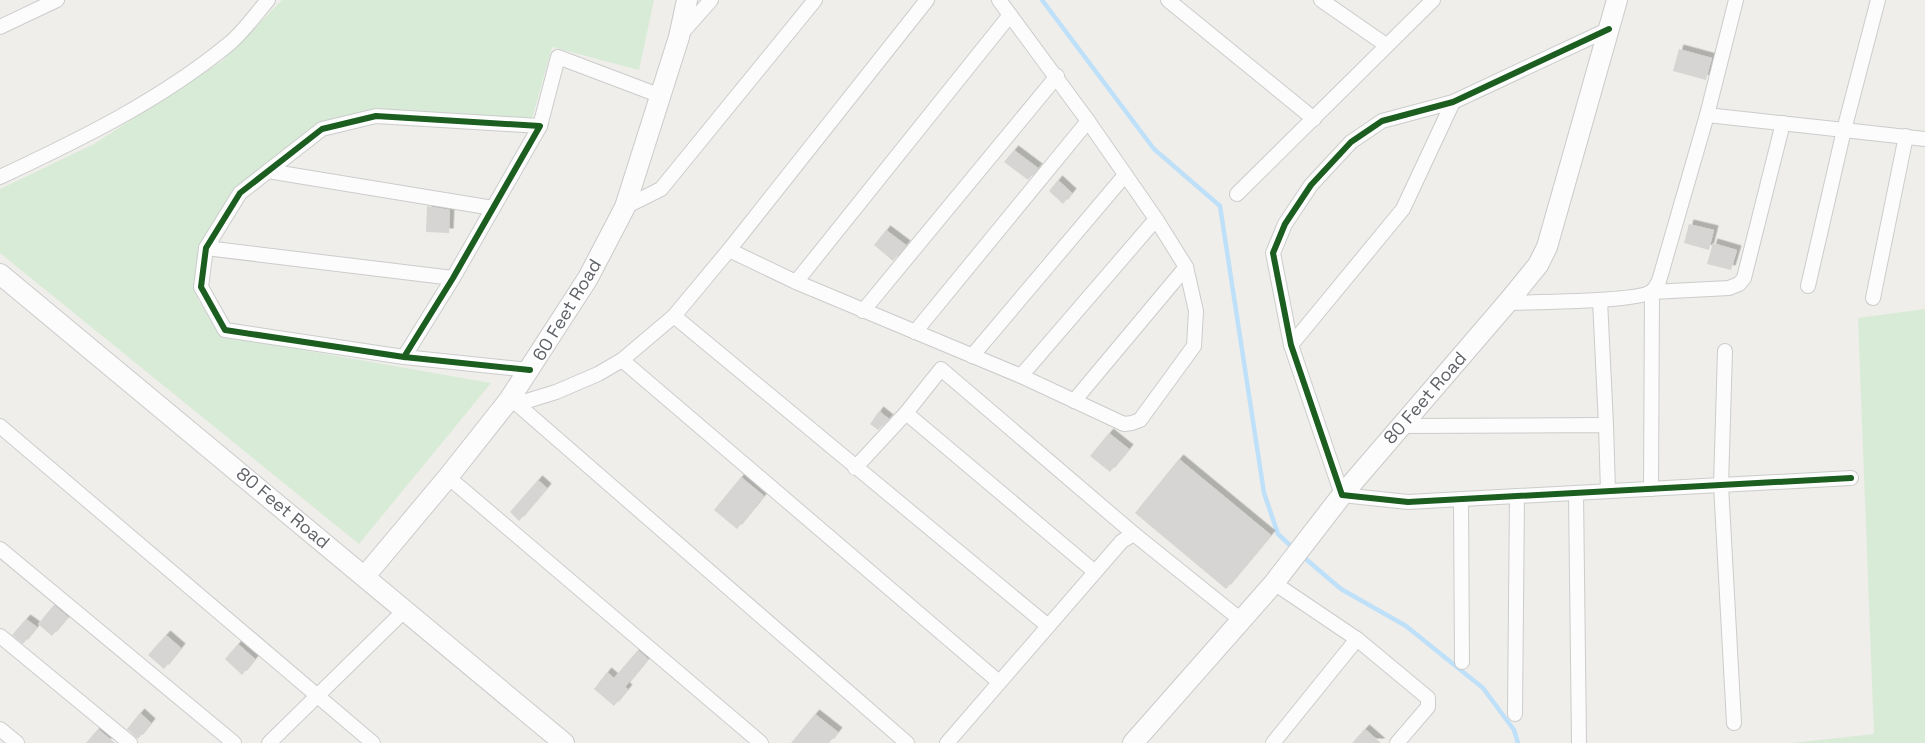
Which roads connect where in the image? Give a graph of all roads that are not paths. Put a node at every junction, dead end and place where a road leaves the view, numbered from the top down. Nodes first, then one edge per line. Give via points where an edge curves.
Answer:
1 (57, 0) edge
2 (268, 0) edge
3 (687, 0) edge
4 (711, 0) edge
5 (816, 0) edge
6 (927, 0) edge
7 (999, 0) edge
8 (1168, 0) edge
9 (1321, 0) edge
10 (1433, 0) edge
11 (1617, 0) edge
12 (1736, 0) edge
13 (1878, 0) edge
14 (35, 5) edge
15 (1010, 15) junction
16 (0, 27) edge
17 (1609, 29) junction
18 (679, 37) junction
19 (1386, 45) junction
20 (1056, 76) junction
21 (661, 96) junction
22 (1453, 102) junction
23 (1707, 115) junction
24 (1314, 119) junction
25 (1088, 122) junction
26 (1783, 123) junction
27 (540, 126) junction
28 (1844, 130) junction
29 (1906, 136) junction
30 (1925, 139) edge
31 (268, 171) junction
32 (1125, 175) junction
33 (0, 177) edge
34 (1237, 194) dead end
35 (625, 207) junction
36 (493, 208) junction
37 (1156, 219) junction
38 (206, 248) junction
39 (729, 250) junction
40 (1186, 266) junction
41 (0, 274) edge
42 (453, 278) junction
43 (796, 282) junction
44 (1808, 286) dead end
45 (1652, 292) junction
46 (1874, 298) dead end
47 (1600, 300) junction
48 (1507, 303) junction
49 (863, 311) junction
50 (674, 316) junction
51 (915, 332) junction
52 (1291, 345) junction
53 (1725, 351) dead end
54 (404, 356) junction
55 (972, 356) junction
56 (622, 360) junction
57 (530, 370) junction
58 (1020, 376) junction
59 (1074, 401) junction
60 (513, 402) junction
61 (906, 413) junction
62 (1606, 425) junction
63 (0, 426) edge
64 (1400, 426) junction
65 (856, 468) junction
66 (448, 477) junction
67 (1851, 478) dead end
68 (1721, 485) junction
69 (1651, 489) junction
70 (1608, 491) junction
71 (1576, 493) junction
72 (1342, 495) junction
73 (1517, 496) junction
74 (1461, 499) junction
75 (1134, 534) junction
76 (0, 549) edge
77 (1095, 572) junction
78 (364, 576) junction
79 (1274, 583) junction
80 (405, 610) junction
81 (1241, 620) junction
82 (1048, 626) junction
83 (0, 636) edge
84 (1358, 639) junction
85 (1462, 662) dead end
86 (999, 682) junction
87 (317, 696) junction
88 (1515, 714) dead end
89 (1734, 723) dead end
90 (0, 730) edge
91 (1579, 742) dead end
92 (17, 743) edge
93 (130, 743) edge
94 (234, 743) edge
95 (269, 743) edge
96 (373, 743) edge
97 (564, 743) edge
98 (761, 743) edge
99 (908, 743) edge
100 (946, 743) edge
101 (1133, 743) edge
102 (1274, 743) edge
103 (1397, 743) edge

1 - 14 street
2 - 33 street via 232,42 162,92 79,140
3 - 18 street, 60 Feet Road
4 - 18 street
5 - 35 street via 661,189
6 - 39 street
7 - 15 street
8 - 24 street
9 - 19 street
10 - 19 street
11 - 17 street, 80 Feet Road
12 - 23 street
13 - 28 street
14 - 16 street
15 - 20 street
15 - 43 street
17 - 22 street
17 - 48 street, 80 Feet Road via 1547,247 1538,264
18 - 21 street, 60 Feet Road
19 - 24 street
20 - 25 street
20 - 49 street
21 - 27 street via 558,57
21 - 35 street, 60 Feet Road
22 - 52 street via 1403,209
22 - 52 street via 1382,121 1351,142 1312,185 1285,224 1273,253
23 - 26 street
23 - 45 street via 1659,281
24 - 34 street
25 - 32 street
25 - 51 street
26 - 28 street
26 - 45 street via 1744,278 1729,288
27 - 31 street via 376,116 322,129
27 - 36 street
28 - 29 street
28 - 44 street
29 - 30 street
29 - 46 street
31 - 36 street
31 - 38 street via 240,193
32 - 37 street
32 - 55 street
35 - 57 street, 60 Feet Road via 588,278
36 - 42 street
37 - 40 street
37 - 58 street
38 - 42 street
38 - 54 street via 201,287 225,330
39 - 43 street
39 - 50 street
40 - 59 street
40 - 59 street via 1196,310 1194,346 1140,420 1124,424
41 - 78 street, 80 Feet Road
42 - 54 street
43 - 49 street
45 - 47 street
45 - 69 street
47 - 48 street
47 - 62 street
48 - 64 street, 80 Feet Road
49 - 51 street
50 - 56 street
50 - 65 street
51 - 55 street
52 - 72 street
53 - 68 street
54 - 57 street
55 - 58 street
56 - 60 street via 556,392
56 - 86 street
57 - 60 street, 60 Feet Road
58 - 59 street
60 - 66 street, 60 Feet Road
60 - 99 street
61 - 65 street
61 - 75 street via 942,368
61 - 77 street
62 - 64 street
62 - 70 street
63 - 87 street
64 - 72 street, 80 Feet Road
65 - 82 street
66 - 78 street, 60 Feet Road
66 - 98 street
67 - 68 street
68 - 69 street
68 - 89 street
69 - 70 street
70 - 71 street
71 - 73 street
71 - 91 street
72 - 74 street via 1408,502
72 - 79 street, 80 Feet Road
73 - 74 street
73 - 88 street
74 - 85 street
75 - 77 street via 1122,541
75 - 81 street
76 - 94 street
77 - 82 street
78 - 80 street, 80 Feet Road
79 - 81 street, 80 Feet Road
79 - 84 street
80 - 87 street
80 - 97 street, 80 Feet Road
81 - 101 street, 80 Feet Road
82 - 86 street
83 - 93 street
84 - 102 street
84 - 103 street via 1428,698 1428,707
86 - 100 street
87 - 95 street
87 - 96 street
90 - 92 street

